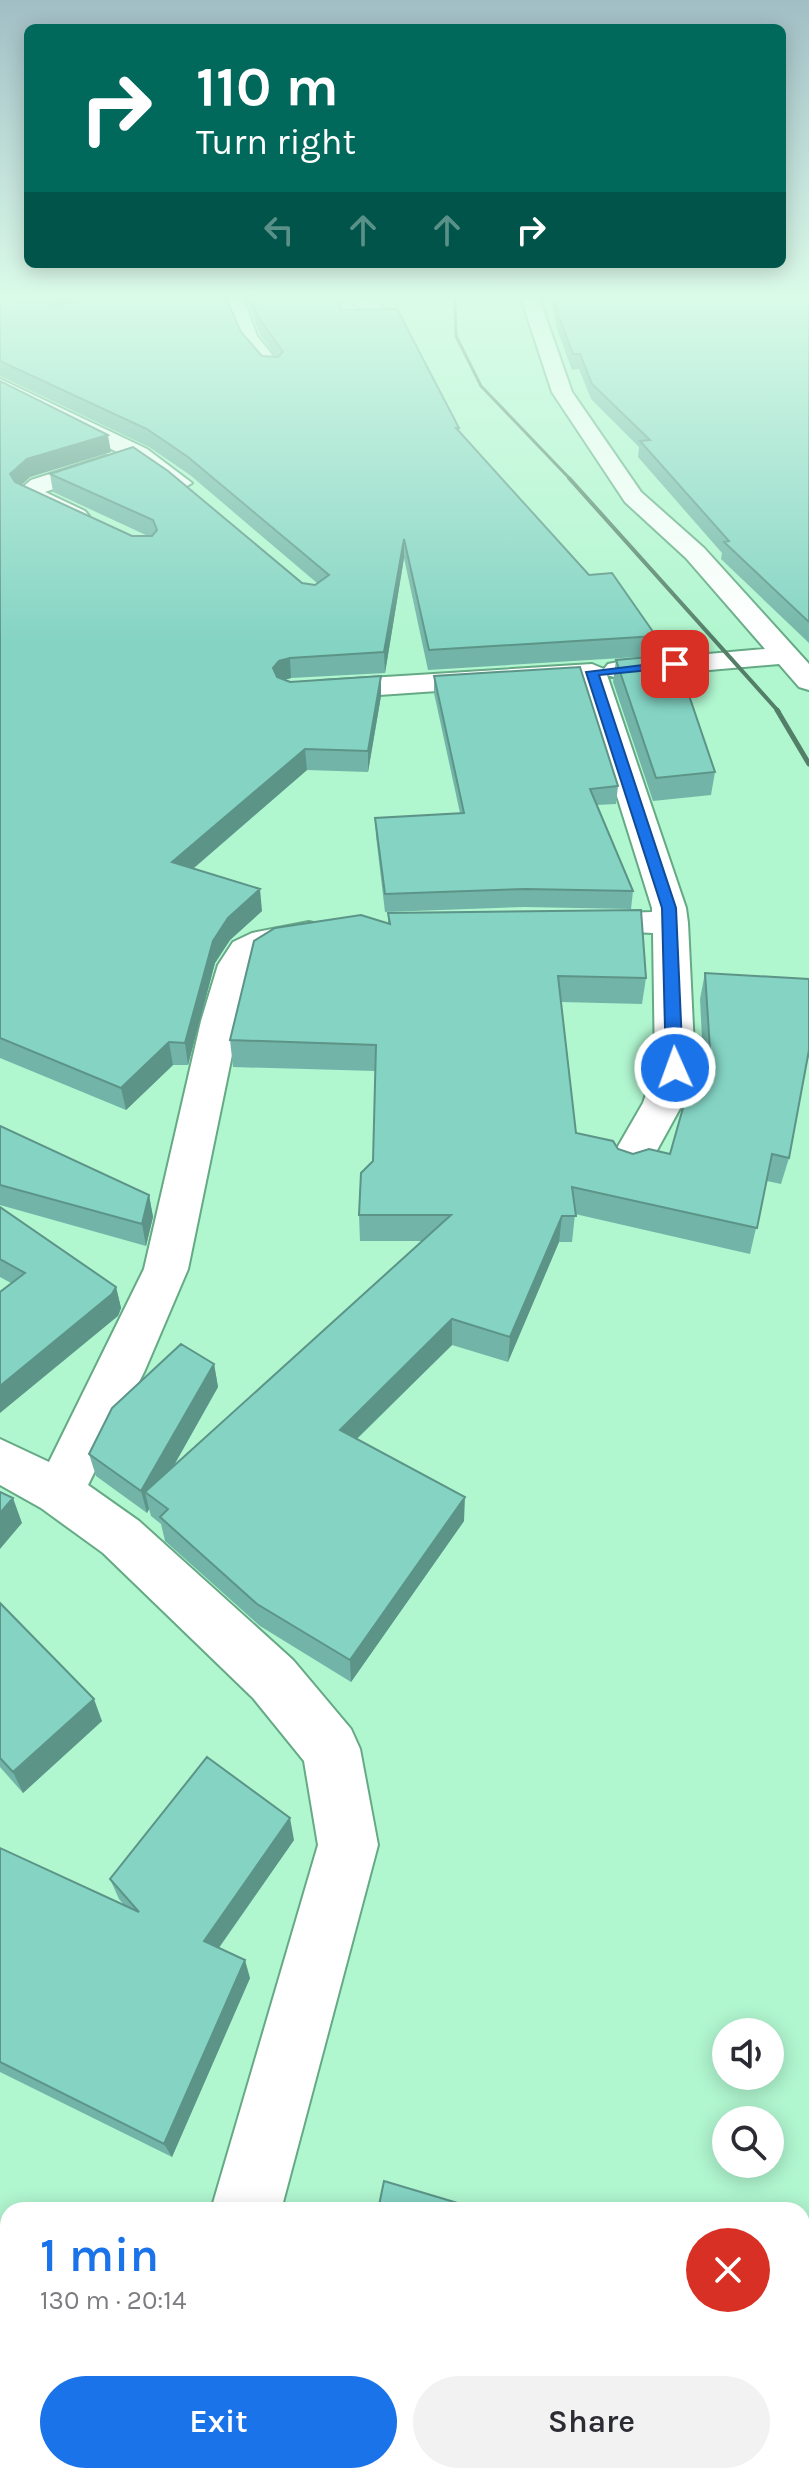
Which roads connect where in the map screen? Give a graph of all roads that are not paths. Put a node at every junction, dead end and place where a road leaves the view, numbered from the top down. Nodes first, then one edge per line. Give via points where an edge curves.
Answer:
1 (58, 414) edge
2 (577, 414) edge
3 (139, 454) junction
4 (204, 503) edge
5 (93, 523) edge
6 (789, 655) junction
7 (592, 672) junction
8 (809, 681) edge
9 (291, 690) edge
10 (539, 922) edge
11 (670, 923) junction
12 (341, 928) edge
13 (630, 1162) edge
14 (0, 1460) edge
15 (59, 1493) junction
16 (248, 2202) edge

1 - 3 street
2 - 6 street via 633,497 695,553
3 - 4 street
3 - 5 street via 28,493
6 - 7 street
6 - 8 street
7 - 9 street
7 - 11 street
10 - 11 street
11 - 13 street via 675,1068 663,1103
12 - 15 street via 265,941 246,950 236,965 166,1269
14 - 15 street
15 - 16 street via 121,1537 273,1679 331,1749 348,1845

